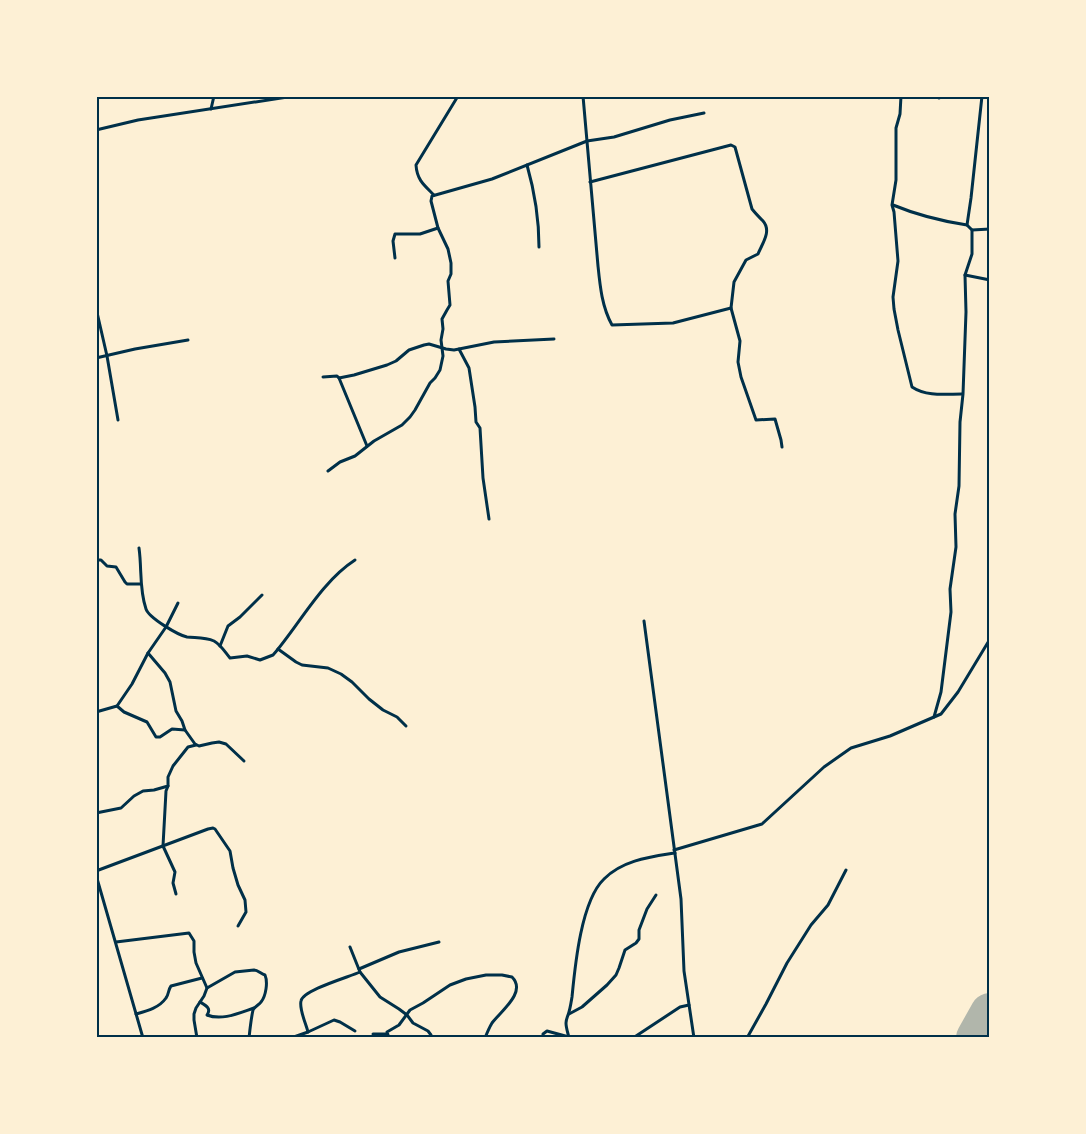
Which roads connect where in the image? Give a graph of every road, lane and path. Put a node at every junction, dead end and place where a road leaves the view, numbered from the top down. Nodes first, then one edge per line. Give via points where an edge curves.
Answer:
1 (214, 96) edge
2 (294, 96) edge
3 (458, 96) edge
4 (583, 96) edge
5 (901, 96) edge
6 (982, 96) edge
7 (212, 109) junction
8 (704, 113) dead end
9 (96, 130) edge
10 (587, 141) junction
11 (527, 165) junction
12 (590, 182) junction
13 (434, 195) junction
14 (892, 205) junction
15 (967, 225) junction
16 (438, 228) junction
17 (990, 229) edge
18 (972, 230) junction
19 (539, 247) dead end
20 (395, 258) dead end
21 (965, 275) junction
22 (990, 280) edge
23 (96, 308) edge
24 (731, 308) junction
25 (554, 338) dead end
26 (188, 340) dead end
27 (443, 348) junction
28 (459, 349) junction
29 (107, 356) junction
30 (96, 358) edge
31 (323, 377) dead end
32 (339, 378) junction
33 (962, 394) junction
34 (118, 420) dead end
35 (367, 446) junction
36 (782, 446) dead end
37 (328, 471) dead end
38 (489, 520) dead end
39 (139, 548) dead end
40 (96, 560) edge
41 (355, 560) dead end
42 (140, 584) junction
43 (262, 595) dead end
44 (178, 603) dead end
45 (644, 621) dead end
46 (166, 626) junction
47 (990, 639) edge
48 (220, 646) junction
49 (278, 649) junction
50 (148, 653) junction
51 (116, 706) junction
52 (96, 712) edge
53 (934, 717) junction
54 (406, 726) dead end
55 (185, 730) junction
56 (197, 745) junction
57 (244, 761) dead end
58 (168, 786) junction
59 (96, 813) edge
60 (163, 846) junction
61 (674, 852) junction
62 (846, 870) dead end
63 (96, 871) edge
64 (96, 875) edge
65 (176, 894) dead end
66 (656, 895) dead end
67 (238, 926) dead end
68 (116, 942) junction
69 (439, 942) dead end
70 (350, 947) dead end
71 (360, 971) junction
72 (202, 978) junction
73 (207, 988) junction
74 (200, 1002) junction
75 (689, 1005) junction
76 (254, 1008) junction
77 (136, 1014) junction
78 (569, 1014) junction
79 (407, 1015) junction
80 (355, 1031) dead end
81 (308, 1032) junction
82 (374, 1034) dead end
83 (388, 1036) edge
84 (569, 1037) edge
85 (143, 1038) edge
86 (197, 1038) edge
87 (249, 1038) edge
88 (291, 1038) edge
89 (431, 1038) edge
90 (485, 1038) edge
91 (543, 1038) edge
92 (633, 1038) edge
93 (694, 1038) edge
94 (747, 1038) edge

1 - 7 street
2 - 7 street
3 - 13 street via 416,165 420,182
4 - 10 street
5 - 14 street
6 - 15 street
7 - 9 street
8 - 10 street
10 - 11 street
10 - 12 street
11 - 13 street via 492,179
11 - 19 street via 536,202
12 - 24 street via 601,292 612,325 672,323
12 - 24 street via 734,145 752,209 767,230 758,254 746,260 734,282
13 - 16 street via 431,201
14 - 15 street via 914,214
14 - 33 street via 898,261 894,309 911,384 929,394
15 - 18 street
16 - 20 street via 420,234 395,234
16 - 27 street via 451,263 448,281 450,305 442,319
17 - 18 street
18 - 21 street via 972,254
21 - 22 street
21 - 33 street
23 - 29 street
24 - 36 street via 740,341 738,362 741,377 756,420 775,419
25 - 28 street via 494,342
26 - 29 street
27 - 28 street
27 - 32 street via 424,345 409,350 388,365
27 - 35 street via 442,366 410,417
28 - 38 street via 469,368 476,422 480,428
29 - 30 street
29 - 34 street
31 - 32 street
32 - 35 street
33 - 53 street via 951,612 941,692
35 - 37 street
39 - 42 street
40 - 42 street via 116,567 127,584
41 - 49 street via 324,588
42 - 46 street via 148,614
43 - 48 street via 228,626
44 - 46 street
45 - 61 street
46 - 48 street via 186,637 206,639
46 - 50 street
47 - 53 street via 951,702
48 - 49 street via 230,658 247,656 260,660
49 - 54 street via 302,665 328,668 341,674
50 - 51 street
50 - 55 street via 170,682 176,712
51 - 52 street
51 - 55 street via 147,722 156,737 172,729
53 - 61 street via 851,748 824,767 762,824
55 - 56 street
56 - 57 street via 226,744
56 - 58 street via 188,747 173,766
58 - 59 street via 134,796 121,808
58 - 60 street
60 - 63 street
60 - 65 street via 175,872
60 - 67 street via 208,829 217,831 230,851 232,868 245,900 246,912
61 - 75 street
61 - 78 street via 635,861 610,874 596,888 586,911
62 - 94 street via 828,905 787,963
64 - 68 street
66 - 78 street via 638,930 639,939 625,950 616,976 582,1007
68 - 72 street via 189,933 194,941 194,957
68 - 77 street
69 - 71 street via 399,952
70 - 71 street
71 - 79 street via 380,997
71 - 81 street via 301,998
72 - 73 street
72 - 77 street via 171,986 162,1003
73 - 74 street
73 - 76 street via 234,972 256,970 267,979 261,1003
74 - 76 street via 208,1007 207,1015 213,1017
74 - 86 street via 194,1014
75 - 92 street via 680,1007
75 - 93 street
76 - 87 street
77 - 85 street
78 - 84 street via 566,1022
79 - 83 street via 387,1032
79 - 89 street via 413,1023 428,1031
79 - 90 street via 410,1010 460,980 486,975 512,977 516,989 512,1001 493,1022
80 - 81 street via 334,1020
81 - 88 street
82 - 83 street
84 - 91 street via 548,1032 543,1034

